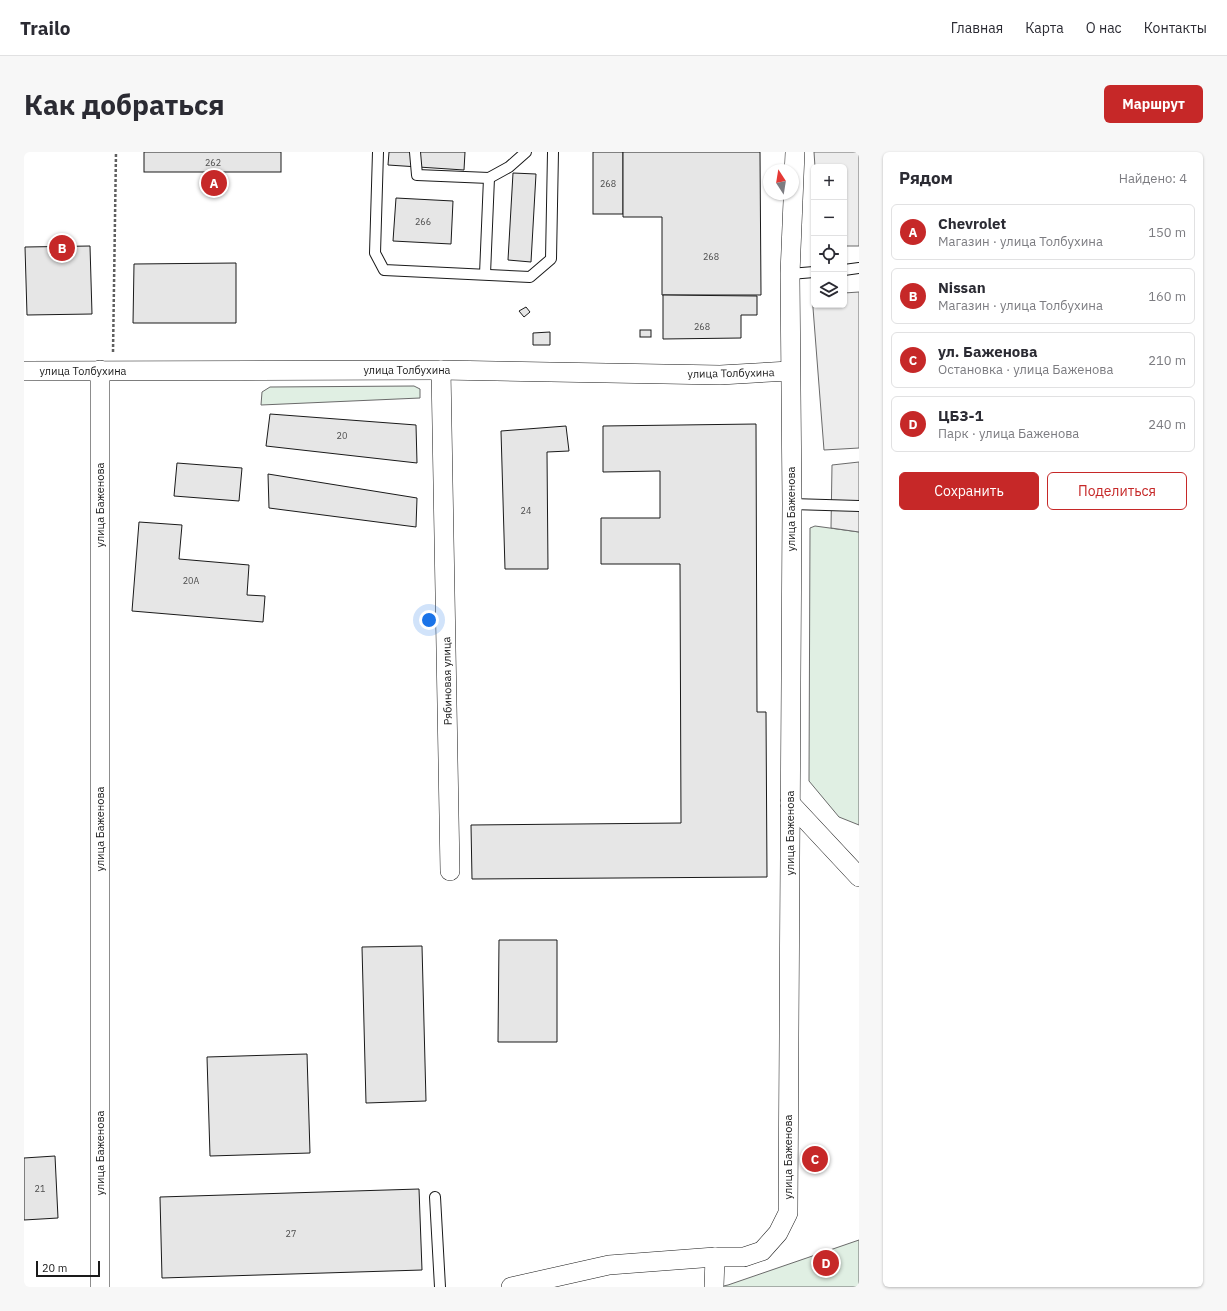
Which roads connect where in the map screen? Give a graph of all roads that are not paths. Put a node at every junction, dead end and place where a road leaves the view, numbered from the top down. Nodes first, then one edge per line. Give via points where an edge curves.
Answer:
1 (378, 152) edge
2 (415, 152) edge
3 (526, 152) edge
4 (553, 152) edge
5 (795, 152) edge
6 (489, 178) junction
7 (859, 268) edge
8 (847, 270) edge
9 (811, 272) edge
10 (486, 274) junction
11 (790, 274) junction
12 (106, 370) junction
13 (441, 370) junction
14 (24, 371) edge
15 (790, 371) junction
16 (792, 504) junction
17 (859, 506) edge
18 (790, 803) junction
19 (450, 871) dead end
20 (859, 877) edge
21 (435, 1197) dead end
22 (715, 1257) junction
23 (100, 1287) edge
24 (440, 1287) edge
25 (511, 1287) edge
26 (714, 1287) edge

1 - 10 lane via 375,253 384,270
2 - 6 lane via 417,175
3 - 6 lane via 509,167
4 - 10 lane via 550,259 530,276
5 - 11 street, улица Баженова
6 - 10 lane
7 - 8 lane
9 - 11 lane
11 - 15 street, улица Баженова
12 - 13 street, улица Толбухина
12 - 14 street, улица Толбухина
12 - 23 street, улица Баженова
13 - 15 street, улица Толбухина via 720,375
13 - 19 street, Рябиновая улица
15 - 16 street, улица Баженова
16 - 17 lane
16 - 18 street, улица Баженова
18 - 20 street
18 - 22 street, улица Баженова via 788,1213 778,1233 762,1251 744,1257
21 - 24 lane
22 - 25 street, улица Баженова via 608,1265
22 - 26 street

